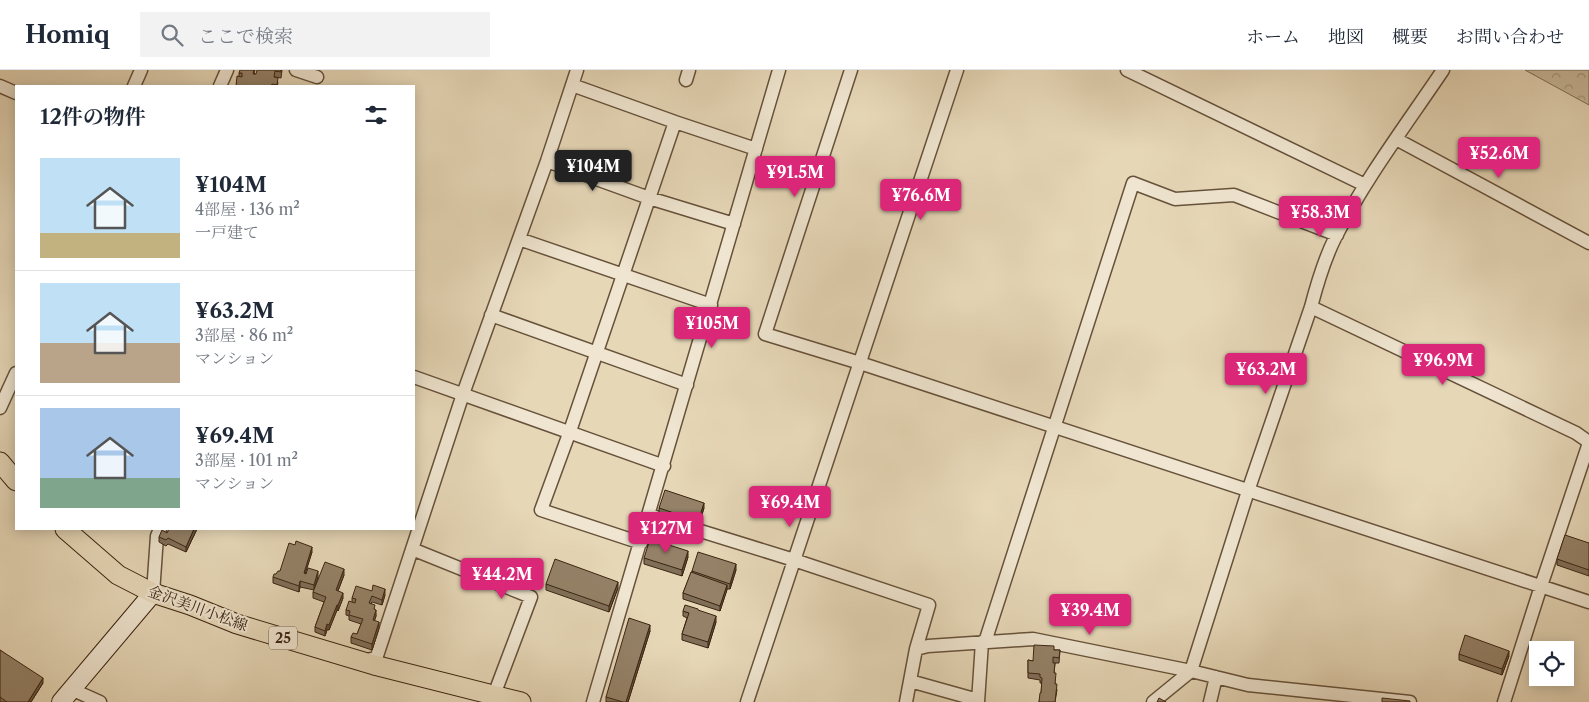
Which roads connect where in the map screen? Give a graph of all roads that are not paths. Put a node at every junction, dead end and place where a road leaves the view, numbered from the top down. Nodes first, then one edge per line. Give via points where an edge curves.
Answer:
1 (141, 70) edge
2 (227, 70) edge
3 (296, 70) edge
4 (577, 70) edge
5 (779, 70) edge
6 (851, 70) edge
7 (956, 70) edge
8 (1126, 70) edge
9 (1444, 70) edge
10 (317, 78) edge
11 (134, 85) edge
12 (220, 85) edge
13 (572, 85) junction
14 (0, 86) edge
15 (15, 93) edge
16 (675, 122) junction
17 (1396, 139) junction
18 (756, 149) junction
19 (547, 161) junction
20 (1365, 185) junction
21 (649, 198) junction
22 (734, 224) junction
23 (1337, 234) junction
24 (519, 239) junction
25 (1589, 243) edge
26 (624, 276) junction
27 (710, 305) junction
28 (1311, 308) junction
29 (491, 315) junction
30 (596, 353) junction
31 (860, 363) junction
32 (415, 377) edge
33 (15, 380) edge
34 (687, 385) junction
35 (463, 394) junction
36 (0, 408) edge
37 (1054, 427) junction
38 (570, 431) junction
39 (1589, 442) edge
40 (0, 462) edge
41 (664, 466) junction
42 (15, 479) edge
43 (1248, 491) junction
44 (649, 515) junction
45 (66, 530) edge
46 (160, 530) edge
47 (640, 544) junction
48 (412, 549) junction
49 (794, 560) junction
50 (1541, 586) junction
51 (153, 593) junction
52 (1589, 602) edge
53 (984, 642) junction
54 (916, 649) junction
55 (372, 661) junction
56 (1192, 671) junction
57 (1216, 677) junction
58 (910, 681) junction
59 (494, 695) junction
60 (66, 696) edge
61 (1328, 698) edge
62 (978, 701) edge
63 (100, 702) edge
64 (521, 702) edge
65 (593, 702) edge
66 (746, 702) edge
67 (906, 702) edge
68 (1152, 702) edge
69 (1210, 702) edge
70 (1410, 702) edge
71 (1504, 702) edge

1 - 11 street
2 - 12 street
3 - 10 street
4 - 13 street
5 - 18 street
6 - 31 street via 766,334
7 - 31 street
8 - 20 street
9 - 17 street
13 - 16 street
13 - 19 street
14 - 15 street
16 - 18 street
16 - 21 street
17 - 20 street
17 - 25 street
18 - 22 street
19 - 21 street
19 - 24 street
20 - 23 street
21 - 22 street
21 - 26 street
22 - 27 street
23 - 28 street
23 - 37 street via 1234,195 1175,199 1133,183
24 - 26 street
24 - 29 street
26 - 27 street
26 - 30 street
27 - 34 street
28 - 39 street via 1576,432
28 - 43 street
29 - 30 street
29 - 35 street
30 - 34 street
30 - 38 street
31 - 37 street
31 - 49 street
32 - 35 street
33 - 36 street
34 - 41 street
35 - 38 street
35 - 48 street
37 - 43 street
37 - 53 street
38 - 41 street
38 - 47 street via 541,510
39 - 50 street
40 - 42 main road
41 - 44 street
43 - 50 street
43 - 56 street
44 - 47 street
44 - 49 street
45 - 51 main road, 金沢美川小松線 / 25 via 118,575
46 - 51 street
47 - 65 street
48 - 55 street
48 - 59 street via 531,597
49 - 54 street via 929,605
49 - 66 street
50 - 52 street
50 - 71 street
51 - 55 main road, 金沢美川小松線 / 25 via 237,624
51 - 60 street
53 - 54 street
53 - 56 street via 1033,639
53 - 62 street
54 - 58 street
55 - 59 main road, 金沢美川小松線 / 25
56 - 57 street
56 - 68 street
57 - 61 street via 1248,686
57 - 69 street
58 - 62 street
58 - 67 street
59 - 64 main road, 金沢美川小松線 / 25
60 - 63 street
61 - 70 street

